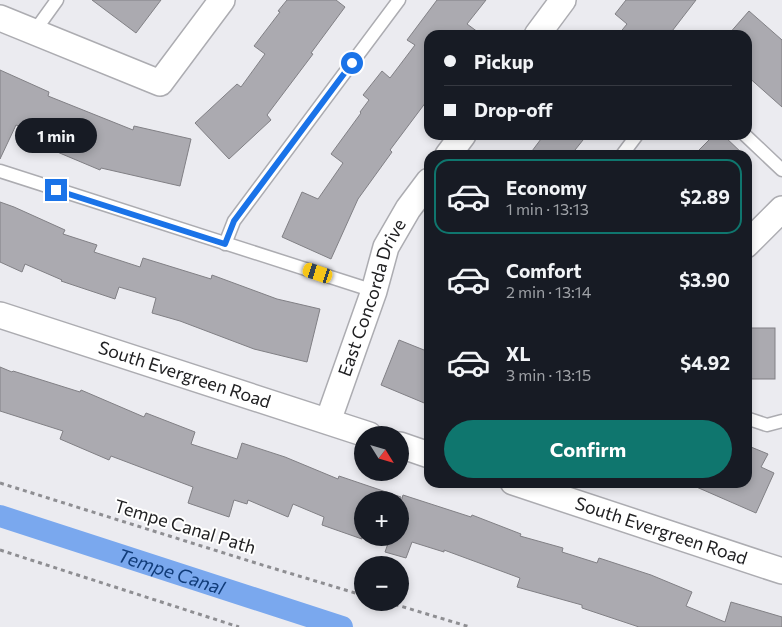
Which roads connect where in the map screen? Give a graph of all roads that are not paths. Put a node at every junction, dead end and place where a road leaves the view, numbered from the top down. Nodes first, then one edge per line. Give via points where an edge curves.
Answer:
1 (57, 0) edge
2 (222, 0) edge
3 (399, 0) edge
4 (563, 0) edge
5 (0, 18) edge
6 (541, 30) edge
7 (34, 32) junction
8 (750, 140) edge
9 (782, 170) edge
10 (0, 172) edge
11 (424, 188) edge
12 (782, 209) edge
13 (752, 239) edge
14 (225, 244) junction
15 (374, 291) junction
16 (0, 315) edge
17 (752, 420) edge
18 (328, 421) junction
19 (782, 421) edge
20 (354, 430) edge
21 (409, 448) edge
22 (424, 453) edge
23 (531, 488) edge
24 (782, 571) edge

1 - 7 lane
2 - 7 street via 160,83
3 - 14 lane via 234,221
4 - 6 street
5 - 7 street
8 - 9 lane
10 - 14 lane
11 - 15 street, East Concorda Drive via 386,247
12 - 13 street
14 - 15 lane
15 - 18 street, East Concorda Drive
16 - 18 street, South Evergreen Road
17 - 19 lane via 767,424
18 - 20 street, South Evergreen Road
21 - 22 street
23 - 24 street, South Evergreen Road

